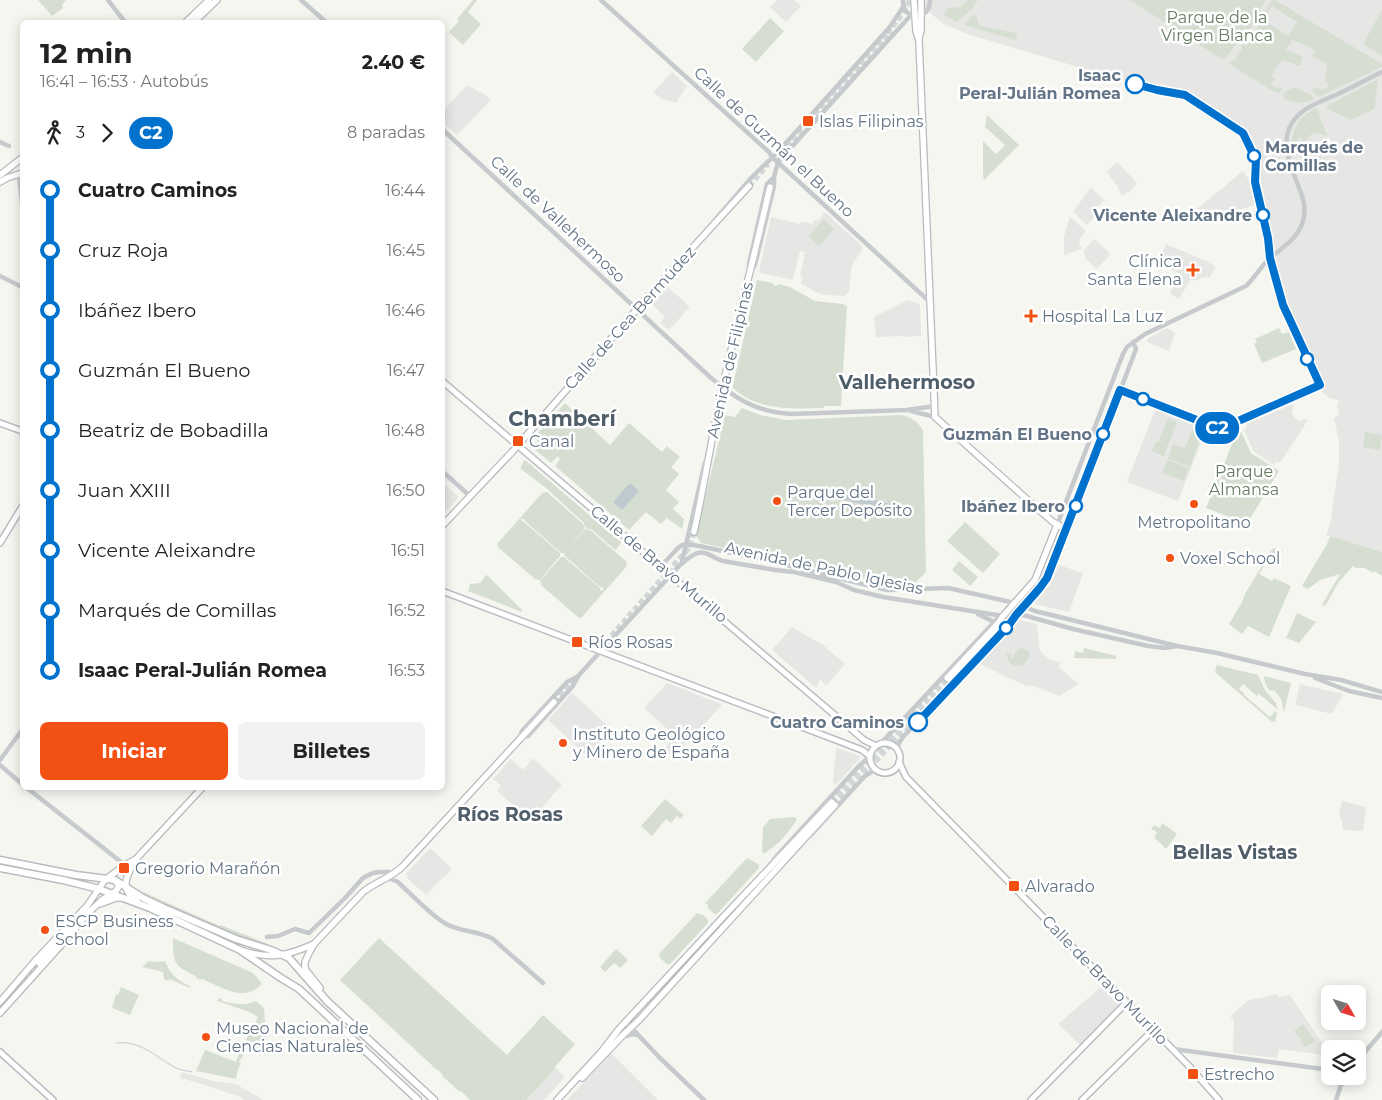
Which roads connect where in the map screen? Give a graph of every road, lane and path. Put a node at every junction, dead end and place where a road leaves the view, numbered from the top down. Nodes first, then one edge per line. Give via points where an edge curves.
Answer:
1 (108, 0) edge
2 (208, 0) edge
3 (217, 0) edge
4 (301, 0) edge
5 (601, 0) edge
6 (903, 0) edge
7 (914, 0) edge
8 (921, 0) edge
9 (930, 0) edge
10 (903, 6) junction
11 (916, 16) junction
12 (123, 20) edge
13 (188, 20) edge
14 (196, 20) edge
15 (324, 20) edge
16 (1382, 72) edge
17 (445, 133) edge
18 (0, 142) edge
19 (9, 146) dead end
20 (772, 157) junction
21 (20, 160) edge
22 (778, 162) junction
23 (15, 164) junction
24 (20, 174) edge
25 (0, 175) edge
26 (0, 182) edge
27 (748, 186) tunnel mouth
28 (770, 187) dead end
29 (703, 236) junction
30 (750, 272) junction
31 (0, 276) edge
32 (20, 287) edge
33 (931, 303) junction
34 (637, 309) junction
35 (1133, 342) junction
36 (445, 383) edge
37 (723, 388) junction
38 (935, 406) junction
39 (907, 410) junction
40 (935, 417) junction
41 (0, 423) edge
42 (20, 431) edge
43 (518, 444) junction
44 (710, 447) junction
45 (445, 474) edge
46 (470, 496) junction
47 (20, 509) edge
48 (445, 523) edge
49 (1056, 526) junction
50 (694, 532) tunnel mouth
51 (1065, 532) junction
52 (0, 543) edge
53 (686, 545) junction
54 (680, 565) junction
55 (661, 566) junction
56 (671, 575) junction
57 (445, 592) edge
58 (1020, 609) junction
59 (967, 610) junction
60 (1003, 616) junction
61 (992, 625) junction
62 (1177, 646) junction
63 (601, 651) junction
64 (1305, 674) junction
65 (1382, 692) edge
66 (1382, 698) edge
67 (554, 702) tunnel mouth
68 (20, 733) edge
69 (519, 739) junction
70 (879, 745) junction
71 (897, 749) junction
72 (870, 756) junction
73 (0, 760) edge
74 (899, 762) junction
75 (0, 765) edge
76 (876, 769) junction
77 (890, 772) junction
78 (906, 777) junction
79 (20, 782) edge
80 (30, 790) edge
81 (200, 790) edge
82 (136, 859) junction
83 (0, 860) edge
84 (125, 865) junction
85 (0, 868) edge
86 (393, 874) junction
87 (111, 879) junction
88 (385, 879) junction
89 (400, 884) junction
90 (126, 886) junction
91 (89, 887) junction
92 (99, 889) junction
93 (747, 892) junction
94 (112, 894) junction
95 (95, 896) junction
96 (752, 897) junction
97 (126, 899) junction
98 (98, 904) junction
99 (86, 907) junction
100 (150, 908) junction
101 (267, 937) dead end
102 (314, 944) junction
103 (240, 950) junction
104 (283, 955) junction
105 (39, 963) tunnel mouth
106 (543, 983) dead end
107 (327, 1001) junction
108 (0, 1002) edge
109 (1127, 1002) junction
110 (0, 1013) edge
111 (626, 1022) junction
112 (631, 1028) junction
113 (1154, 1029) junction
114 (1382, 1032) edge
115 (638, 1035) junction
116 (626, 1036) dead end
117 (1173, 1049) junction
118 (1366, 1051) edge
119 (0, 1052) edge
120 (1321, 1069) edge
121 (1341, 1085) edge
122 (53, 1100) edge
123 (418, 1100) edge
124 (434, 1100) edge
125 (559, 1100) edge
126 (704, 1100) edge
127 (1031, 1100) edge
128 (1082, 1100) edge
129 (1219, 1100) edge
130 (1336, 1100) edge

1 - 12 street
2 - 13 main road
3 - 14 main road
4 - 15 street
5 - 20 street, Calle de Guzmán el Bueno
6 - 10 street
7 - 11 main road
8 - 11 main road
9 - 11 street via 928,10
10 - 11 street via 906,12
10 - 20 street, Calle de Cea Bermúdez via 889,28
11 - 22 street
11 - 33 main road via 921,33
16 - 35 street via 1306,109 1291,126 1286,150 1305,203 1298,232 1246,286
17 - 34 street, Calle de Vallehermoso
18 - 19 street
20 - 22 street, Calle de Guzmán el Bueno
20 - 29 street, Calle de Cea Bermúdez
21 - 23 main road
22 - 30 street, Avenida de Filipinas via 774,177 767,184
22 - 33 street, Calle de Guzmán el Bueno
23 - 24 main road
23 - 25 main road
24 - 26 main road
27 - 29 main road, Calle de Cea Bermúdez
28 - 30 main road, Avenida de Filipinas
29 - 34 main road, Calle de Cea Bermúdez
30 - 37 main road, Avenida de Filipinas
31 - 32 street
33 - 38 main road
34 - 37 street, Calle de Vallehermoso
34 - 43 main road, Calle de Cea Bermúdez
35 - 49 street via 1123,354
35 - 51 street via 1136,349
36 - 43 main road, Calle de Bravo Murillo
37 - 39 street, Calle de Vallehermoso via 750,406 773,413
37 - 44 main road, Avenida de Filipinas
38 - 39 street
38 - 40 main road
39 - 40 street
40 - 49 main road
41 - 42 main road
43 - 46 main road, Calle de Cea Bermúdez
43 - 55 main road, Calle de Bravo Murillo
44 - 50 main road, Avenida de Filipinas
44 - 53 street, Avenida de Filipinas
45 - 46 street
46 - 48 main road, Calle de Cea Bermúdez
47 - 52 main road
49 - 51 main road
49 - 58 main road via 1038,575
51 - 58 main road via 1044,584
53 - 54 street, Avenida de Filipinas
53 - 55 street via 678,548
53 - 58 street, Avenida de Pablo Iglesias via 761,559 887,590 948,588
54 - 56 street
54 - 59 street, Avenida de Pablo Iglesias via 694,553 706,553 719,560 794,572 884,597
55 - 56 main road, Calle de Bravo Murillo
56 - 63 street
56 - 70 main road, Calle de Bravo Murillo via 864,740
57 - 63 main road
58 - 60 main road
58 - 60 street, Avenida de Pablo Iglesias
58 - 60 main road via 949,680
58 - 62 street, Avenida de Pablo Iglesias
58 - 62 street, Avenida de Pablo Iglesias via 1073,629 1148,646
58 - 71 street via 1009,625 903,737
59 - 60 street, Avenida de Pablo Iglesias
59 - 61 street, Avenida de Pablo Iglesias via 990,619
60 - 61 street
61 - 70 street
62 - 64 street, Avenida de Pablo Iglesias
63 - 69 street via 528,736
63 - 72 main road via 862,750
64 - 65 street, Avenida de Pablo Iglesias
64 - 66 street, Avenida de Pablo Iglesias
67 - 69 main road
68 - 73 street
69 - 86 main road
70 - 71 main road via 891,744
70 - 72 main road
71 - 74 main road
72 - 76 main road
72 - 93 street via 756,878
74 - 77 main road
74 - 78 main road, Calle de Bravo Murillo
75 - 79 street
76 - 77 main road
76 - 96 street via 866,775
77 - 78 main road, Calle de Bravo Murillo
78 - 109 main road, Calle de Bravo Murillo
80 - 84 street
81 - 82 main road
82 - 84 main road
82 - 90 main road via 126,877
83 - 87 highway
84 - 87 main road
85 - 91 highway
86 - 88 main road
86 - 89 street
86 - 101 street via 386,871 363,878 312,931 295,929
87 - 90 highway
87 - 92 main road
87 - 94 main road via 119,884
88 - 89 street
88 - 102 main road via 363,892
89 - 106 street via 442,922 493,939
90 - 100 main road via 132,898
90 - 104 highway via 143,898 182,916
91 - 92 highway
91 - 95 main road
92 - 94 highway
92 - 95 main road
93 - 96 main road via 833,803
93 - 111 main road
94 - 97 highway
94 - 98 main road
95 - 99 main road
96 - 112 main road
97 - 98 main road via 116,898
97 - 100 highway
98 - 110 main road
99 - 105 main road via 70,930
99 - 108 main road
100 - 103 highway
102 - 104 main road
102 - 107 main road via 305,966
103 - 104 main road via 260,955
103 - 123 highway via 299,989
104 - 107 highway
107 - 124 highway
109 - 113 main road, Calle de Bravo Murillo
109 - 127 main road
111 - 112 street
111 - 125 main road
112 - 115 street
112 - 125 main road
113 - 117 main road, Calle de Bravo Murillo
113 - 128 main road
114 - 118 street
115 - 116 street
115 - 126 street
117 - 120 street
117 - 129 main road, Calle de Bravo Murillo
119 - 122 main road
121 - 130 street

